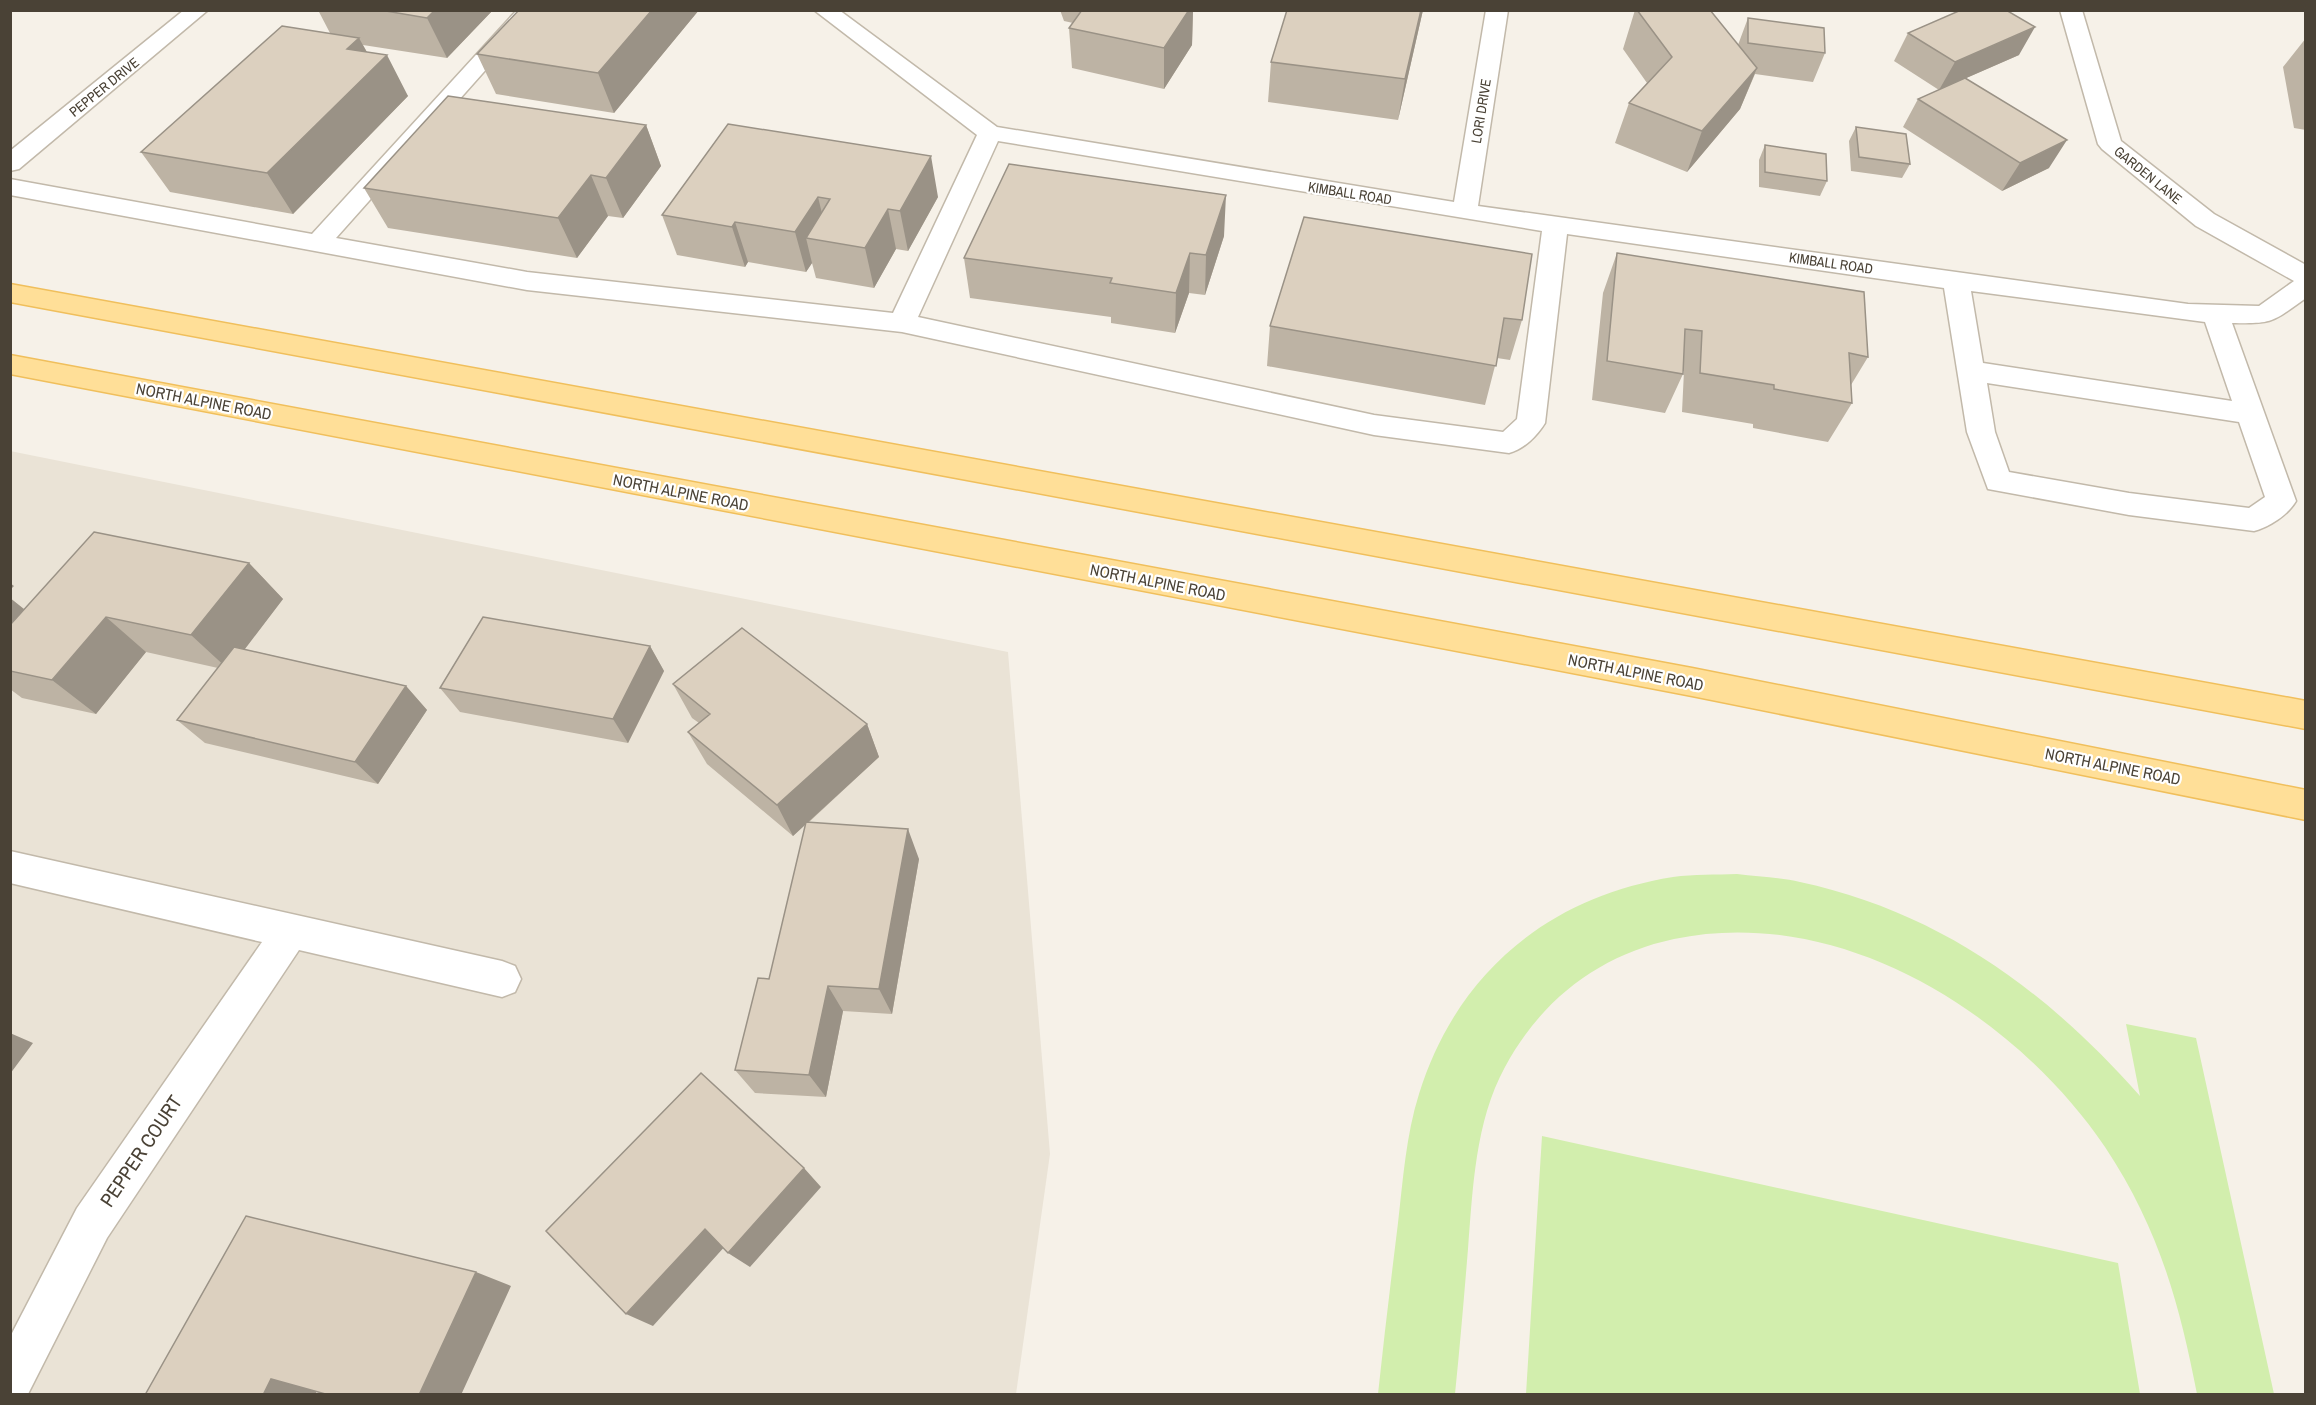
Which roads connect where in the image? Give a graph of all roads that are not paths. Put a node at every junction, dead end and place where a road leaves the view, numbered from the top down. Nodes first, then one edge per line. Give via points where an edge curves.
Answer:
1 (198, 10) edge
2 (529, 10) edge
3 (1497, 10) edge
4 (2071, 10) edge
5 (826, 11) edge
6 (990, 133) junction
7 (10, 164) edge
8 (10, 187) edge
9 (1466, 212) junction
10 (1556, 225) junction
11 (317, 244) junction
12 (2306, 276) edge
13 (1956, 280) junction
14 (2306, 285) edge
15 (10, 293) edge
16 (2215, 314) junction
17 (902, 323) junction
18 (10, 364) edge
19 (1971, 371) junction
20 (2250, 414) junction
21 (2306, 715) edge
22 (2306, 805) edge
23 (10, 867) edge
24 (291, 931) junction
25 (502, 979) dead end
26 (10, 1384) edge

1 - 7 street, PEPPER DRIVE
2 - 11 street
3 - 9 street, LORI DRIVE
4 - 12 street, GARDEN LANE via 2110,144 2205,220
5 - 6 street, KIMBALL ROAD
6 - 9 street, KIMBALL ROAD
6 - 17 street
8 - 11 street
9 - 10 street, KIMBALL ROAD
10 - 13 street, KIMBALL ROAD
10 - 17 street via 1531,423 1509,443 1374,425
11 - 17 street via 526,281
13 - 16 street, KIMBALL ROAD
13 - 19 street
14 - 16 street, KIMBALL ROAD via 2264,315
15 - 21 main road
16 - 20 street
18 - 22 main road, NORTH ALPINE ROAD via 1681,680
19 - 20 street
19 - 20 street via 1981,432 1998,481 2129,504 2254,520 2281,501
23 - 24 street
24 - 25 street
24 - 26 street, PEPPER COURT via 92,1223

